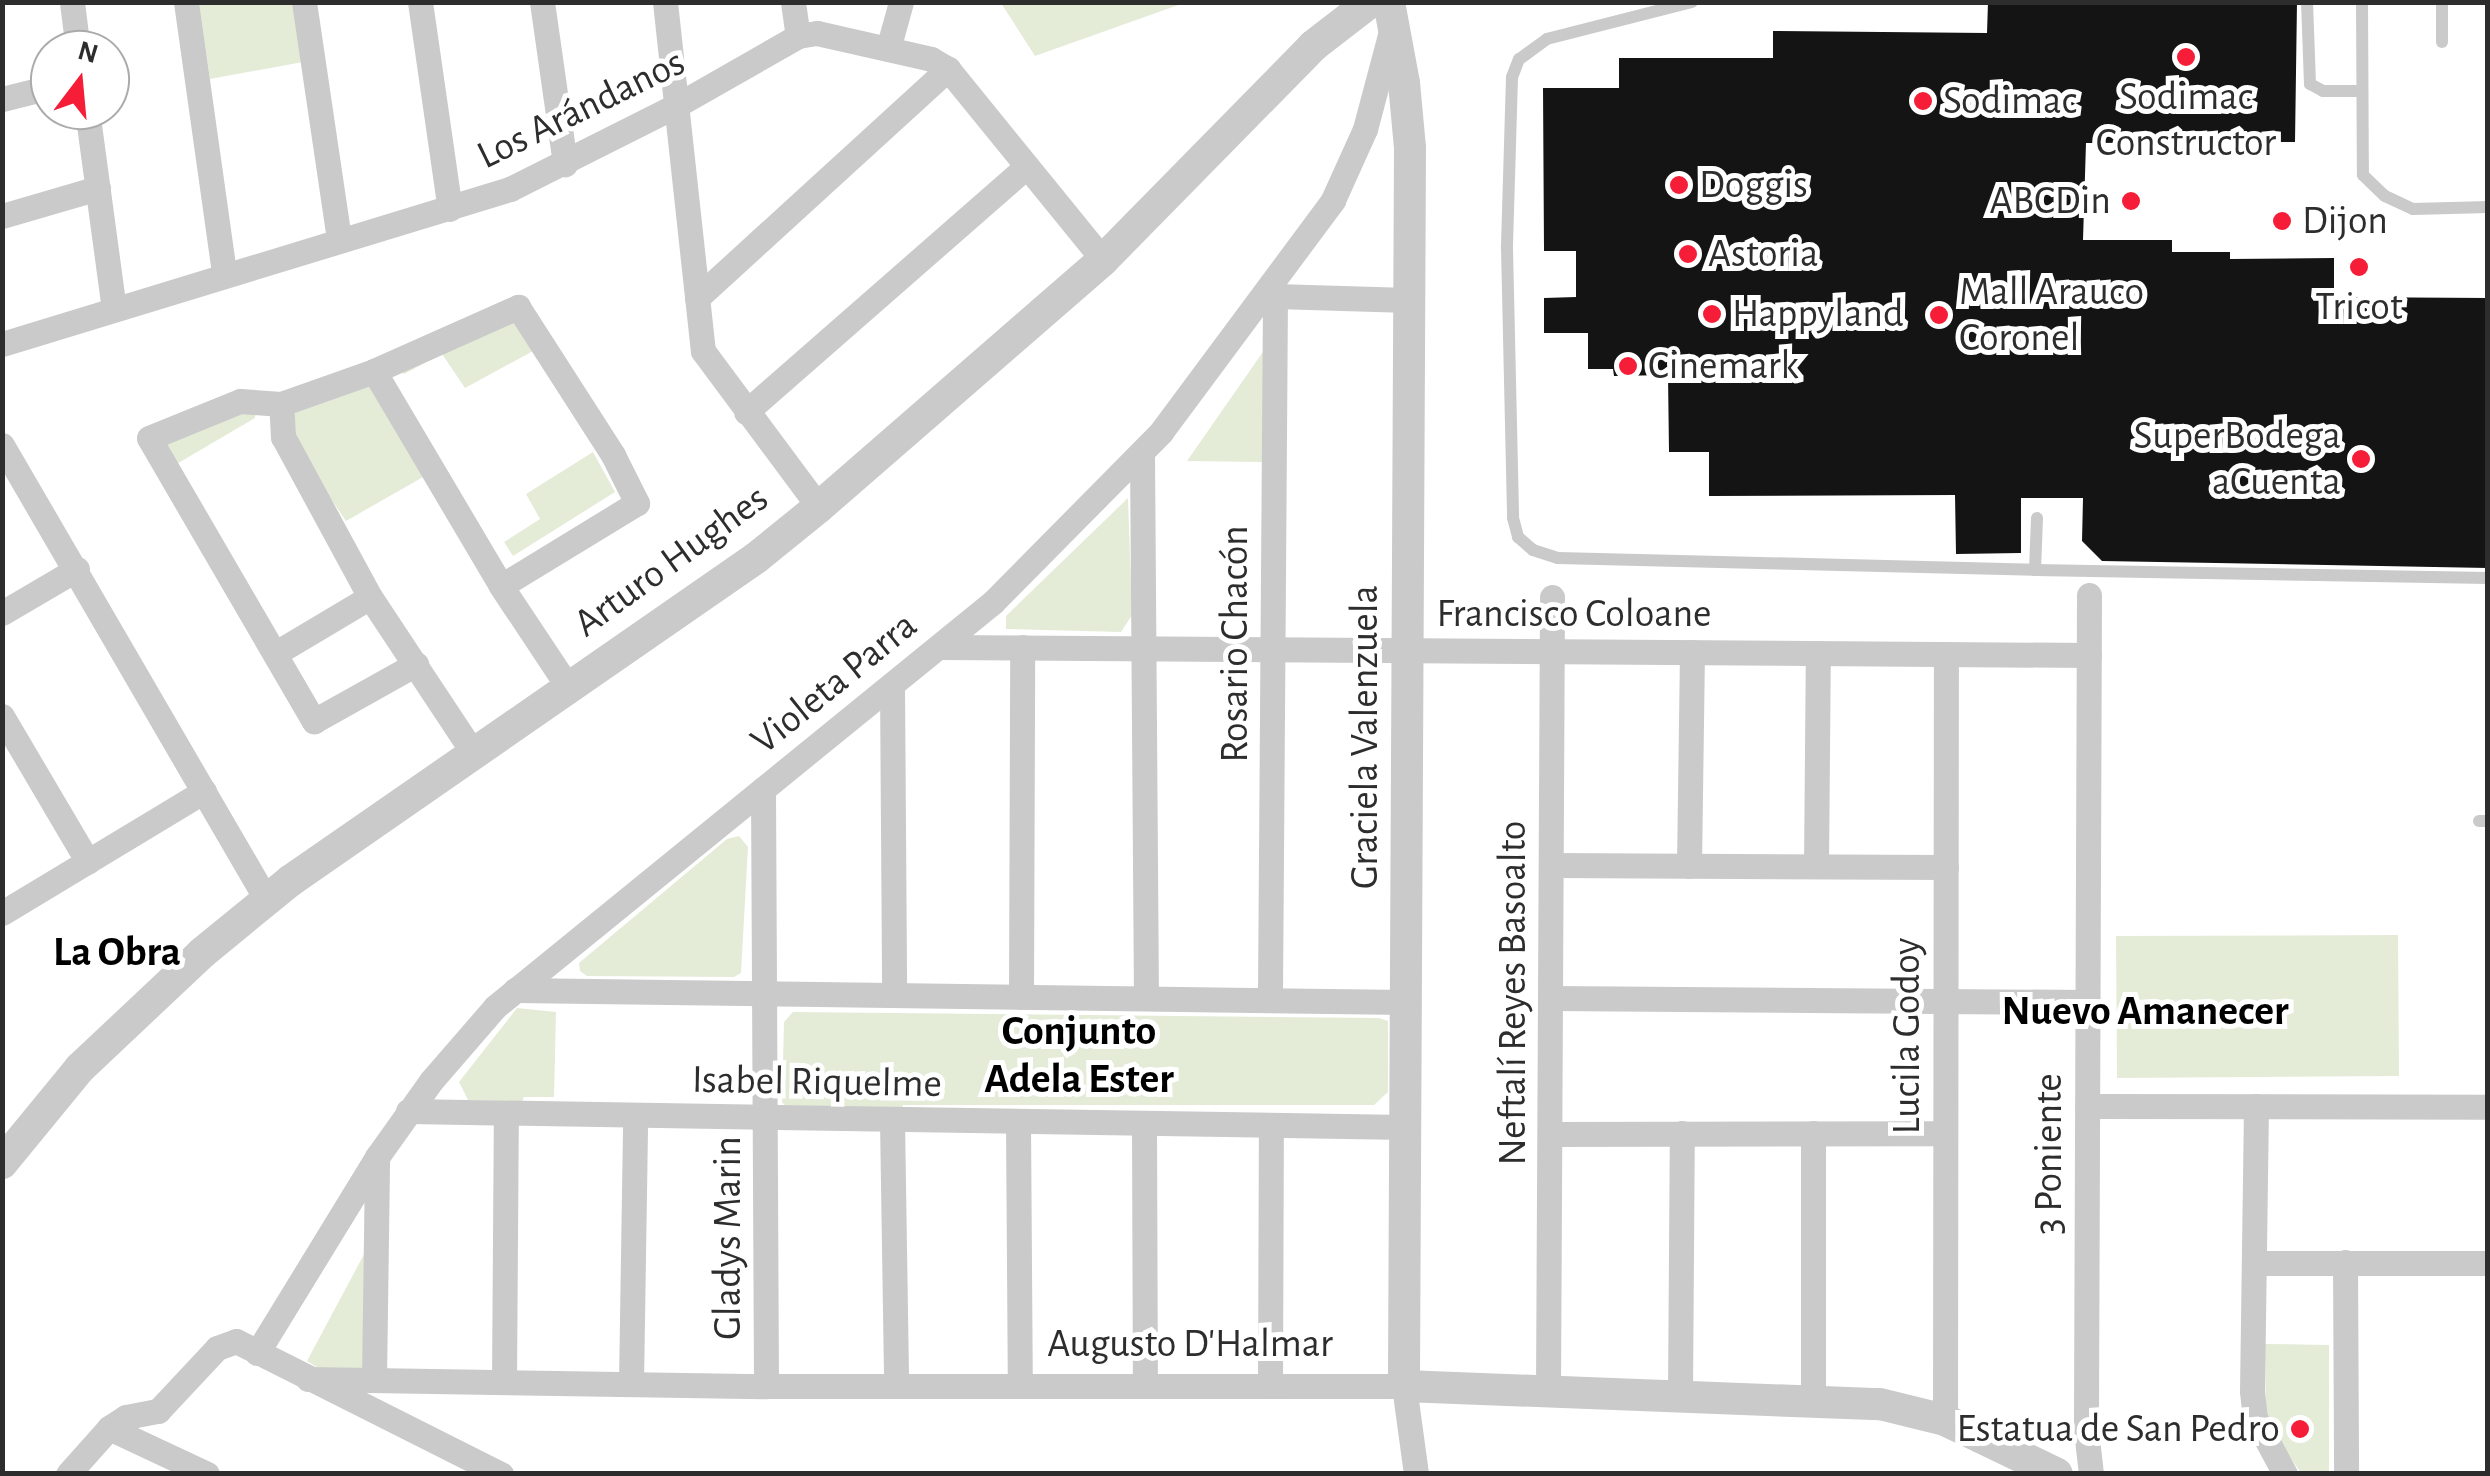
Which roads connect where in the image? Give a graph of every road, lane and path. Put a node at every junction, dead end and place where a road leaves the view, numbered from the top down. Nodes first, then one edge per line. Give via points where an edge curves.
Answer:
1 (72, 2) edge
2 (186, 2) edge
3 (304, 2) edge
4 (420, 2) edge
5 (542, 2) edge
6 (665, 2) edge
7 (793, 2) edge
8 (901, 2) edge
9 (1692, 2) edge
10 (2307, 2) edge
11 (2362, 2) edge
12 (2442, 2) edge
13 (1384, 10) edge
14 (76, 30) edge
15 (798, 36) junction
16 (2442, 42) dead end
17 (888, 49) junction
18 (948, 68) junction
19 (2360, 91) junction
20 (30, 92) edge
21 (2, 99) edge
22 (679, 104) junction
23 (90, 130) edge
24 (565, 164) junction
25 (1027, 166) junction
26 (98, 188) junction
27 (2488, 207) edge
28 (450, 210) junction
29 (2, 216) edge
30 (340, 240) junction
31 (1103, 260) junction
32 (224, 274) junction
33 (1271, 294) junction
34 (697, 298) junction
35 (1409, 300) junction
36 (114, 309) junction
37 (2, 344) edge
38 (374, 371) junction
39 (281, 404) junction
40 (746, 412) junction
41 (2, 445) edge
42 (1142, 454) junction
43 (819, 507) junction
44 (2037, 518) dead end
45 (77, 569) junction
46 (2035, 570) junction
47 (2488, 578) edge
48 (501, 586) junction
49 (2089, 595) dead end
50 (1552, 596) dead end
51 (370, 597) junction
52 (2, 612) edge
53 (940, 647) junction
54 (1022, 647) junction
55 (1144, 648) junction
56 (1272, 649) junction
57 (1408, 650) junction
58 (1552, 651) junction
59 (1692, 652) junction
60 (276, 653) junction
61 (1818, 653) junction
62 (1946, 654) junction
63 (2089, 655) junction
64 (416, 664) junction
65 (892, 685) junction
66 (568, 687) junction
67 (2, 716) edge
68 (474, 754) junction
69 (763, 789) junction
70 (204, 791) junction
71 (88, 862) junction
72 (1551, 865) junction
73 (1689, 866) junction
74 (1816, 866) junction
75 (1946, 866) junction
76 (266, 899) junction
77 (2, 913) edge
78 (514, 990) junction
79 (764, 993) junction
80 (894, 995) junction
81 (1021, 997) junction
82 (1146, 998) junction
83 (1550, 998) junction
84 (1270, 1000) junction
85 (1944, 1001) junction
86 (1406, 1002) junction
87 (2088, 1002) junction
88 (2087, 1106) junction
89 (2256, 1106) junction
90 (2488, 1108) edge
91 (408, 1111) junction
92 (506, 1114) junction
93 (634, 1117) junction
94 (764, 1119) junction
95 (892, 1120) junction
96 (1018, 1122) junction
97 (1144, 1124) junction
98 (1271, 1126) junction
99 (1405, 1127) junction
100 (1813, 1133) junction
101 (1943, 1133) junction
102 (1550, 1134) junction
103 (1682, 1134) junction
104 (377, 1156) junction
105 (2, 1163) edge
106 (2254, 1262) junction
107 (2345, 1262) junction
108 (2488, 1263) edge
109 (258, 1353) junction
110 (308, 1378) junction
111 (374, 1380) junction
112 (504, 1382) junction
113 (632, 1384) junction
114 (766, 1386) junction
115 (896, 1386) junction
116 (1020, 1386) junction
117 (1145, 1386) junction
118 (1270, 1386) junction
119 (1404, 1386) junction
120 (1548, 1391) junction
121 (1680, 1394) junction
122 (1813, 1399) junction
123 (158, 1411) junction
124 (1945, 1420) junction
125 (109, 1428) junction
126 (146, 1446) junction
127 (68, 1474) edge
128 (206, 1474) edge
129 (501, 1474) edge
130 (1416, 1474) edge
131 (2057, 1474) edge
132 (2091, 1474) edge
133 (2286, 1474) edge
134 (2346, 1474) edge

1 - 14 street
2 - 32 street
3 - 30 street
4 - 28 street
5 - 24 street
6 - 22 street
7 - 15 street
8 - 17 street
9 - 46 lane via 1548,39 1519,58 1512,77 1507,248 1518,537 1558,558
10 - 19 lane via 2310,84 2323,91
11 - 19 lane
12 - 16 lane
13 - 31 street, Arturo Hughes via 1313,46
13 - 33 street, Violeta Parra via 1365,128 1347,174
13 - 35 street, Graciela Valenzuela via 1410,148
15 - 17 street via 818,32
15 - 22 street, Los Arándanos
17 - 18 street
18 - 25 street
18 - 34 street
19 - 27 lane via 2363,175 2374,188 2414,208
20 - 21 street
22 - 24 street, Los Arándanos
22 - 34 street
23 - 26 street
24 - 28 street, Los Arándanos
25 - 31 street
25 - 40 street
26 - 29 street
26 - 36 street
28 - 30 street, Los Arándanos
30 - 32 street, Los Arándanos
31 - 43 street, Arturo Hughes
32 - 36 street, Los Arándanos
33 - 35 street
33 - 42 street, Violeta Parra
33 - 56 street, Rosario Chacón
34 - 40 street via 703,352
35 - 57 street, Graciela Valenzuela
36 - 37 street, Los Arándanos
38 - 39 street
38 - 48 street
38 - 48 street via 518,307 613,455 637,503
39 - 51 street via 283,437
39 - 60 street via 240,401 148,438
40 - 43 street
41 - 45 street
42 - 53 street, Violeta Parra via 1032,567
42 - 55 street
43 - 66 street, Arturo Hughes
44 - 46 lane
45 - 52 street
45 - 70 street
46 - 47 lane
48 - 66 street
49 - 63 street, 3 Poniente
50 - 58 street, Neftalí Reyes Basoalto
51 - 60 street
51 - 64 street
53 - 54 street, Francisco Coloane
53 - 65 street, Violeta Parra
54 - 55 street, Francisco Coloane
54 - 81 street
55 - 56 street, Francisco Coloane
55 - 82 street
56 - 57 street, Francisco Coloane
56 - 84 street, Rosario Chacón
57 - 58 street, Francisco Coloane
57 - 86 street, Graciela Valenzuela
58 - 59 street, Francisco Coloane
58 - 72 street, Neftalí Reyes Basoalto
59 - 61 street, Francisco Coloane
59 - 73 street
60 - 64 street via 314,722
61 - 62 street, Francisco Coloane
61 - 74 street
62 - 63 street, Francisco Coloane
62 - 75 street, Lucila Godoy
63 - 87 street, 3 Poniente
64 - 68 street
65 - 69 street, Violeta Parra
65 - 80 street
66 - 68 street, Arturo Hughes
67 - 71 street
68 - 76 street, Arturo Hughes
69 - 78 street, Violeta Parra
69 - 79 street, Gladys Marin
70 - 71 street
70 - 76 street
71 - 77 street
72 - 73 street
72 - 83 street, Neftalí Reyes Basoalto
73 - 74 street
74 - 75 street
75 - 85 street, Lucila Godoy
76 - 105 street, Arturo Hughes via 101,1046
78 - 79 street
78 - 91 street, Violeta Parra
79 - 80 street
79 - 94 street, Gladys Marin
80 - 81 street
81 - 82 street
82 - 84 street
83 - 85 street
83 - 102 street, Neftalí Reyes Basoalto
84 - 86 street
85 - 87 street
85 - 101 street, Lucila Godoy
86 - 99 street, Graciela Valenzuela
87 - 88 street, 3 Poniente
88 - 89 street
88 - 132 street, 3 Poniente
89 - 90 street
89 - 106 street
91 - 92 street, Isabel Riquelme
91 - 104 street, Violeta Parra
92 - 93 street, Isabel Riquelme
92 - 112 street
93 - 94 street, Isabel Riquelme
93 - 113 street
94 - 95 street, Isabel Riquelme
94 - 114 street, Gladys Marin
95 - 96 street, Isabel Riquelme
95 - 115 street
96 - 97 street, Isabel Riquelme
96 - 116 street
97 - 98 street, Isabel Riquelme
97 - 117 street
98 - 99 street, Isabel Riquelme
98 - 118 street
99 - 119 street, Graciela Valenzuela
100 - 101 street
100 - 103 street
100 - 122 street
101 - 124 street, Lucila Godoy
102 - 103 street
102 - 120 street, Neftalí Reyes Basoalto
103 - 121 street
104 - 109 street, Violeta Parra
104 - 111 street
106 - 107 street
106 - 133 street via 2255,1418
107 - 108 street
107 - 134 street
109 - 110 street
109 - 123 street via 236,1342 217,1348
110 - 111 street, Augusto D'Halmar
110 - 129 street
111 - 112 street, Augusto D'Halmar
112 - 113 street, Augusto D'Halmar
113 - 114 street, Augusto D'Halmar
114 - 115 street, Augusto D'Halmar
115 - 116 street, Augusto D'Halmar
116 - 117 street, Augusto D'Halmar
117 - 118 street, Augusto D'Halmar
118 - 119 street, Augusto D'Halmar
119 - 120 street, Augusto D'Halmar
119 - 130 street, Graciela Valenzuela
120 - 121 street, Augusto D'Halmar
121 - 122 street, Augusto D'Halmar
122 - 124 street, Augusto D'Halmar via 1880,1404
123 - 125 street
123 - 126 street
124 - 131 street, Augusto D'Halmar
125 - 126 street
125 - 127 street
126 - 128 street

